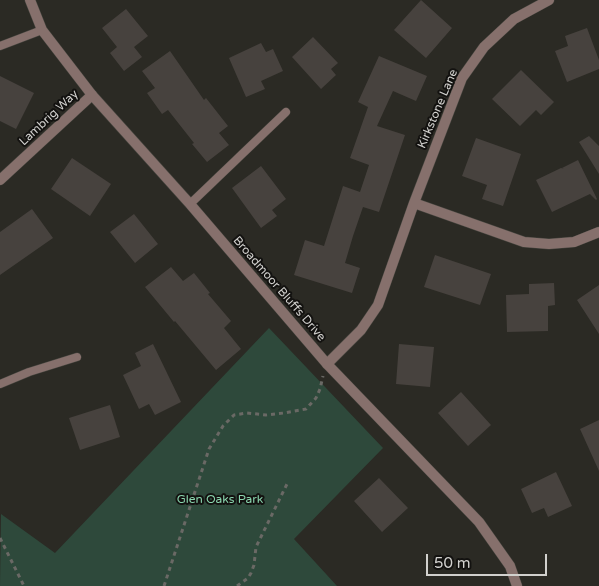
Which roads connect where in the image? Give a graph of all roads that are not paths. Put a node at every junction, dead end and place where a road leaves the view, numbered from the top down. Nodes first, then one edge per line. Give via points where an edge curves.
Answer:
1 (30, 0) edge
2 (549, 0) edge
3 (42, 30) junction
4 (0, 46) edge
5 (92, 95) junction
6 (286, 112) dead end
7 (0, 180) edge
8 (414, 203) junction
9 (190, 204) junction
10 (599, 232) edge
11 (78, 357) dead end
12 (327, 364) junction
13 (0, 384) edge
14 (517, 586) edge

1 - 3 street, Broadmoor Bluffs Drive
2 - 8 street, Kirkstone Lane via 514,19 484,47 462,78
3 - 4 lane
3 - 5 street, Broadmoor Bluffs Drive
5 - 7 street, Lambrig Way
5 - 9 street, Broadmoor Bluffs Drive
6 - 9 lane
8 - 10 street via 524,242 574,242
8 - 12 street, Kirkstone Lane via 378,305 361,330
9 - 12 street, Broadmoor Bluffs Drive
11 - 13 lane
12 - 14 street, Broadmoor Bluffs Drive via 479,522 510,566

